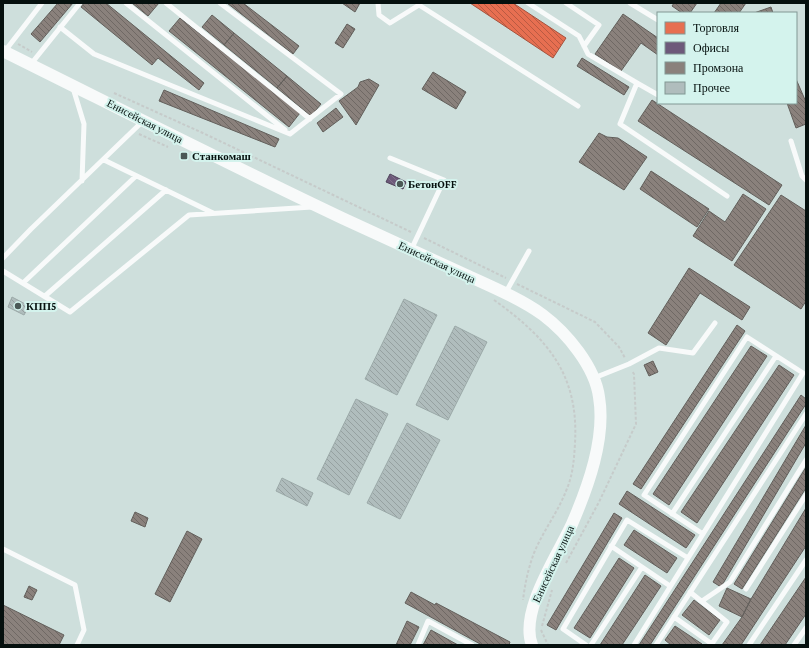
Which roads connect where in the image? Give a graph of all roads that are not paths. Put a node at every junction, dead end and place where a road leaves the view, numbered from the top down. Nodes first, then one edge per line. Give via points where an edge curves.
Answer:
1 (42, 3) edge
2 (80, 3) edge
3 (126, 3) edge
4 (166, 3) edge
5 (220, 3) edge
6 (378, 3) edge
7 (528, 3) edge
8 (566, 3) edge
9 (630, 3) edge
10 (419, 4) edge
11 (657, 19) edge
12 (60, 27) junction
13 (584, 46) junction
14 (4, 51) edge
15 (34, 60) junction
16 (637, 83) junction
17 (72, 85) junction
18 (657, 94) edge
19 (578, 106) dead end
20 (310, 119) junction
21 (143, 120) junction
22 (290, 134) junction
23 (791, 141) dead end
24 (390, 158) dead end
25 (104, 160) junction
26 (136, 176) junction
27 (806, 180) edge
28 (82, 181) junction
29 (166, 190) junction
30 (727, 196) dead end
31 (319, 207) junction
32 (214, 213) junction
33 (411, 250) junction
34 (529, 251) dead end
35 (3, 258) edge
36 (3, 271) edge
37 (23, 283) junction
38 (505, 293) junction
39 (45, 296) junction
40 (715, 323) dead end
41 (776, 356) junction
42 (593, 379) junction
43 (806, 414) edge
44 (806, 460) edge
45 (806, 496) edge
46 (672, 514) junction
47 (703, 534) junction
48 (611, 546) junction
49 (3, 549) edge
50 (688, 558) junction
51 (806, 560) edge
52 (642, 567) junction
53 (670, 586) junction
54 (746, 589) dead end
55 (690, 592) junction
56 (702, 602) junction
57 (674, 617) junction
58 (806, 628) edge
59 (711, 644) edge
60 (77, 645) edge
61 (418, 645) edge
62 (472, 645) edge
63 (532, 645) edge
64 (586, 645) edge
65 (591, 645) edge
66 (634, 645) edge
67 (656, 645) edge
68 (749, 645) edge
69 (794, 645) edge

1 - 14 lane
2 - 12 lane
3 - 22 lane
4 - 20 lane
5 - 20 lane via 341,94
6 - 10 lane via 379,16 390,23
7 - 13 lane via 579,36
8 - 13 lane via 599,25
9 - 11 lane
10 - 19 lane
12 - 15 lane
12 - 22 lane via 94,54
13 - 16 lane via 588,54
14 - 15 street, Енисейская улица
15 - 17 street, Енисейская улица
16 - 18 lane
16 - 30 lane via 620,124
17 - 21 street, Енисейская улица
17 - 28 lane via 84,124
20 - 22 lane
21 - 25 lane
21 - 31 street, Енисейская улица
23 - 27 lane via 802,176
24 - 33 lane via 444,180
25 - 26 lane
25 - 28 lane
26 - 29 lane
26 - 37 lane
28 - 35 lane
29 - 32 lane
29 - 39 lane
31 - 32 lane
31 - 33 street, Енисейская улица
32 - 39 lane via 189,214 70,312
33 - 38 street, Енисейская улица
34 - 38 lane
36 - 37 lane
37 - 39 lane
38 - 42 street, Енисейская улица via 542,314 561,331 576,349
40 - 42 lane via 693,353 659,348
41 - 46 lane
41 - 46 lane via 747,337 644,495
41 - 47 lane via 802,373
42 - 63 street, Енисейская улица via 599,395 601,415 591,474 572,524 543,581 530,616
43 - 55 lane
44 - 56 lane via 730,582
45 - 54 lane
46 - 47 lane
47 - 50 lane
48 - 50 lane via 627,520
48 - 52 lane
48 - 64 lane via 563,629
49 - 60 lane via 75,585 84,630
50 - 53 lane
51 - 68 lane
52 - 53 lane
52 - 65 lane
53 - 66 lane
55 - 56 lane
55 - 57 lane
56 - 59 lane via 727,622
57 - 59 lane
57 - 67 lane
58 - 69 lane
61 - 62 lane via 428,621

